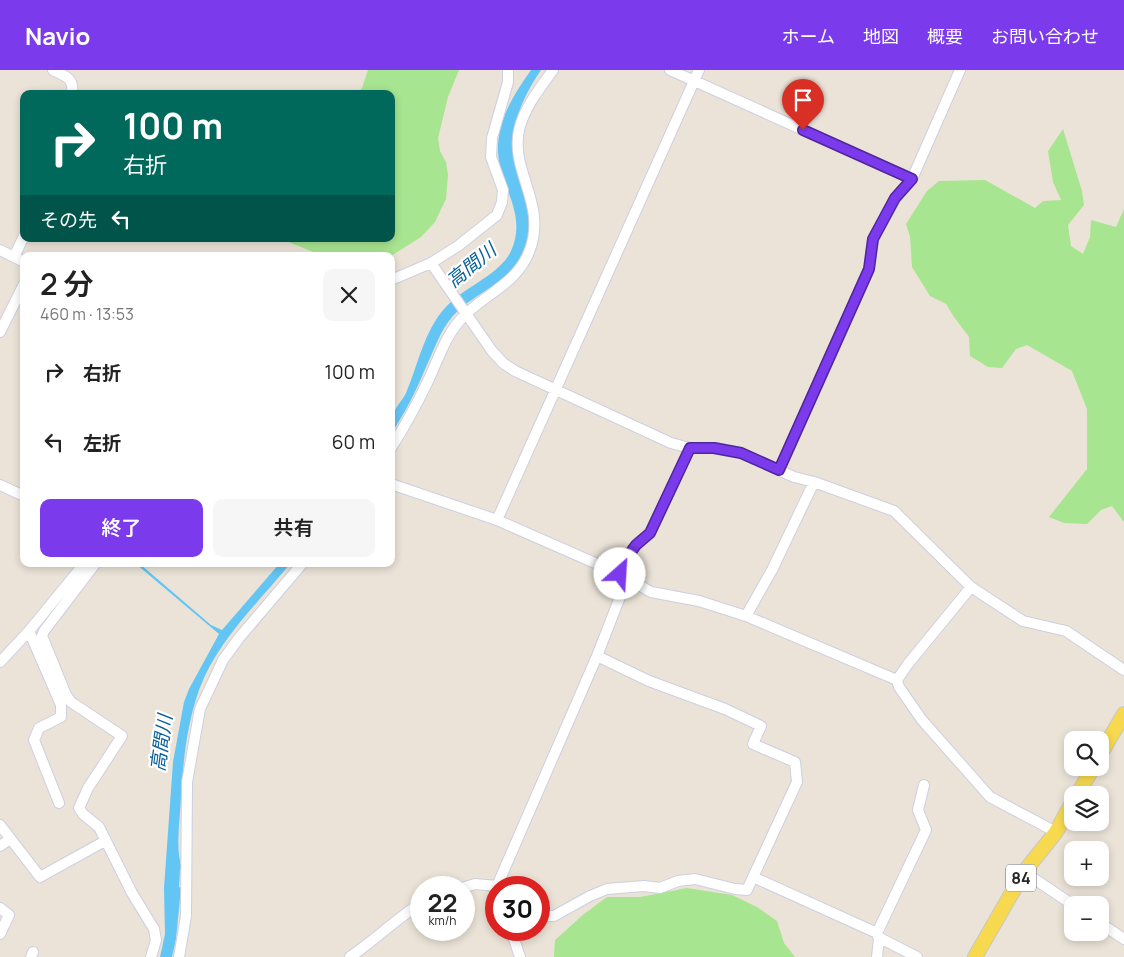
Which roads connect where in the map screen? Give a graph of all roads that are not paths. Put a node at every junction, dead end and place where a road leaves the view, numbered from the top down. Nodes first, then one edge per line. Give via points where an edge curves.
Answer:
1 (52, 70) edge
2 (508, 70) edge
3 (552, 70) edge
4 (670, 70) edge
5 (698, 70) edge
6 (960, 70) edge
7 (694, 81) junction
8 (72, 90) edge
9 (912, 179) junction
10 (21, 242) edge
11 (0, 250) edge
12 (14, 257) junction
13 (20, 260) edge
14 (431, 263) junction
15 (395, 278) edge
16 (20, 292) edge
17 (464, 312) junction
18 (0, 332) edge
19 (555, 390) junction
20 (395, 442) edge
21 (690, 448) junction
22 (779, 470) junction
23 (814, 482) junction
24 (0, 485) edge
25 (395, 485) edge
26 (20, 494) edge
27 (497, 520) junction
28 (82, 567) edge
29 (93, 567) edge
30 (299, 567) edge
31 (624, 577) junction
32 (971, 587) junction
33 (746, 616) junction
34 (29, 631) junction
35 (597, 656) junction
36 (0, 662) edge
37 (1124, 670) edge
38 (897, 680) junction
39 (1124, 714) edge
40 (1109, 740) edge
41 (924, 785) dead end
42 (59, 803) dead end
43 (1064, 817) edge
44 (0, 825) edge
45 (1056, 832) junction
46 (10, 839) junction
47 (105, 841) junction
48 (0, 846) edge
49 (1024, 872) junction
50 (501, 876) edge
51 (753, 877) junction
52 (1064, 899) edge
53 (0, 908) edge
54 (410, 911) edge
55 (550, 916) edge
56 (1109, 929) edge
57 (0, 934) edge
58 (878, 935) junction
59 (1124, 940) edge
60 (515, 941) edge
61 (151, 957) edge
62 (179, 957) edge
63 (350, 957) edge
64 (520, 957) edge
65 (877, 957) edge
66 (917, 957) edge
67 (975, 957) edge

1 - 8 street via 70,79
2 - 14 street via 508,82 492,138 491,158 503,190 497,215
3 - 17 street via 519,130 519,160 535,217 530,252 519,271 502,287
4 - 7 street
5 - 7 street
6 - 9 street
7 - 9 street
7 - 19 street
9 - 22 street via 895,198 873,239 869,269
10 - 12 street
11 - 12 street
12 - 13 street
14 - 15 street
14 - 17 street
16 - 18 street
17 - 19 street via 503,363
17 - 20 street via 451,331 407,424
19 - 21 street
19 - 27 street
21 - 22 street via 741,453
21 - 31 street via 650,533 625,560
22 - 23 street
23 - 32 street via 894,511
23 - 33 street
24 - 26 street
25 - 27 street
27 - 31 street
28 - 34 street
29 - 47 street via 42,636 71,702 122,736 88,788 79,808 99,827
30 - 62 street via 223,660 200,709 187,782 186,916
31 - 33 street via 651,592 699,601
31 - 35 street
32 - 37 street via 1023,622 1066,632
32 - 38 street
33 - 38 street
34 - 36 street
34 - 42 street via 61,705 61,717 39,728 34,740
35 - 50 street
35 - 51 street via 649,681 761,726 753,744 794,762 796,782
38 - 45 street via 922,720 990,797
39 - 40 main road
41 - 58 street via 918,810 926,830
43 - 45 main road, 84
44 - 46 street
45 - 49 main road, 84
46 - 47 street via 40,877
46 - 48 street
47 - 61 street via 154,929 156,940
49 - 52 street
49 - 67 main road, 84
51 - 55 street via 747,890 735,890 696,879 660,888 607,889
51 - 58 street
53 - 57 street via 9,915
54 - 63 street
56 - 59 street
58 - 65 street
58 - 66 street
60 - 64 street

